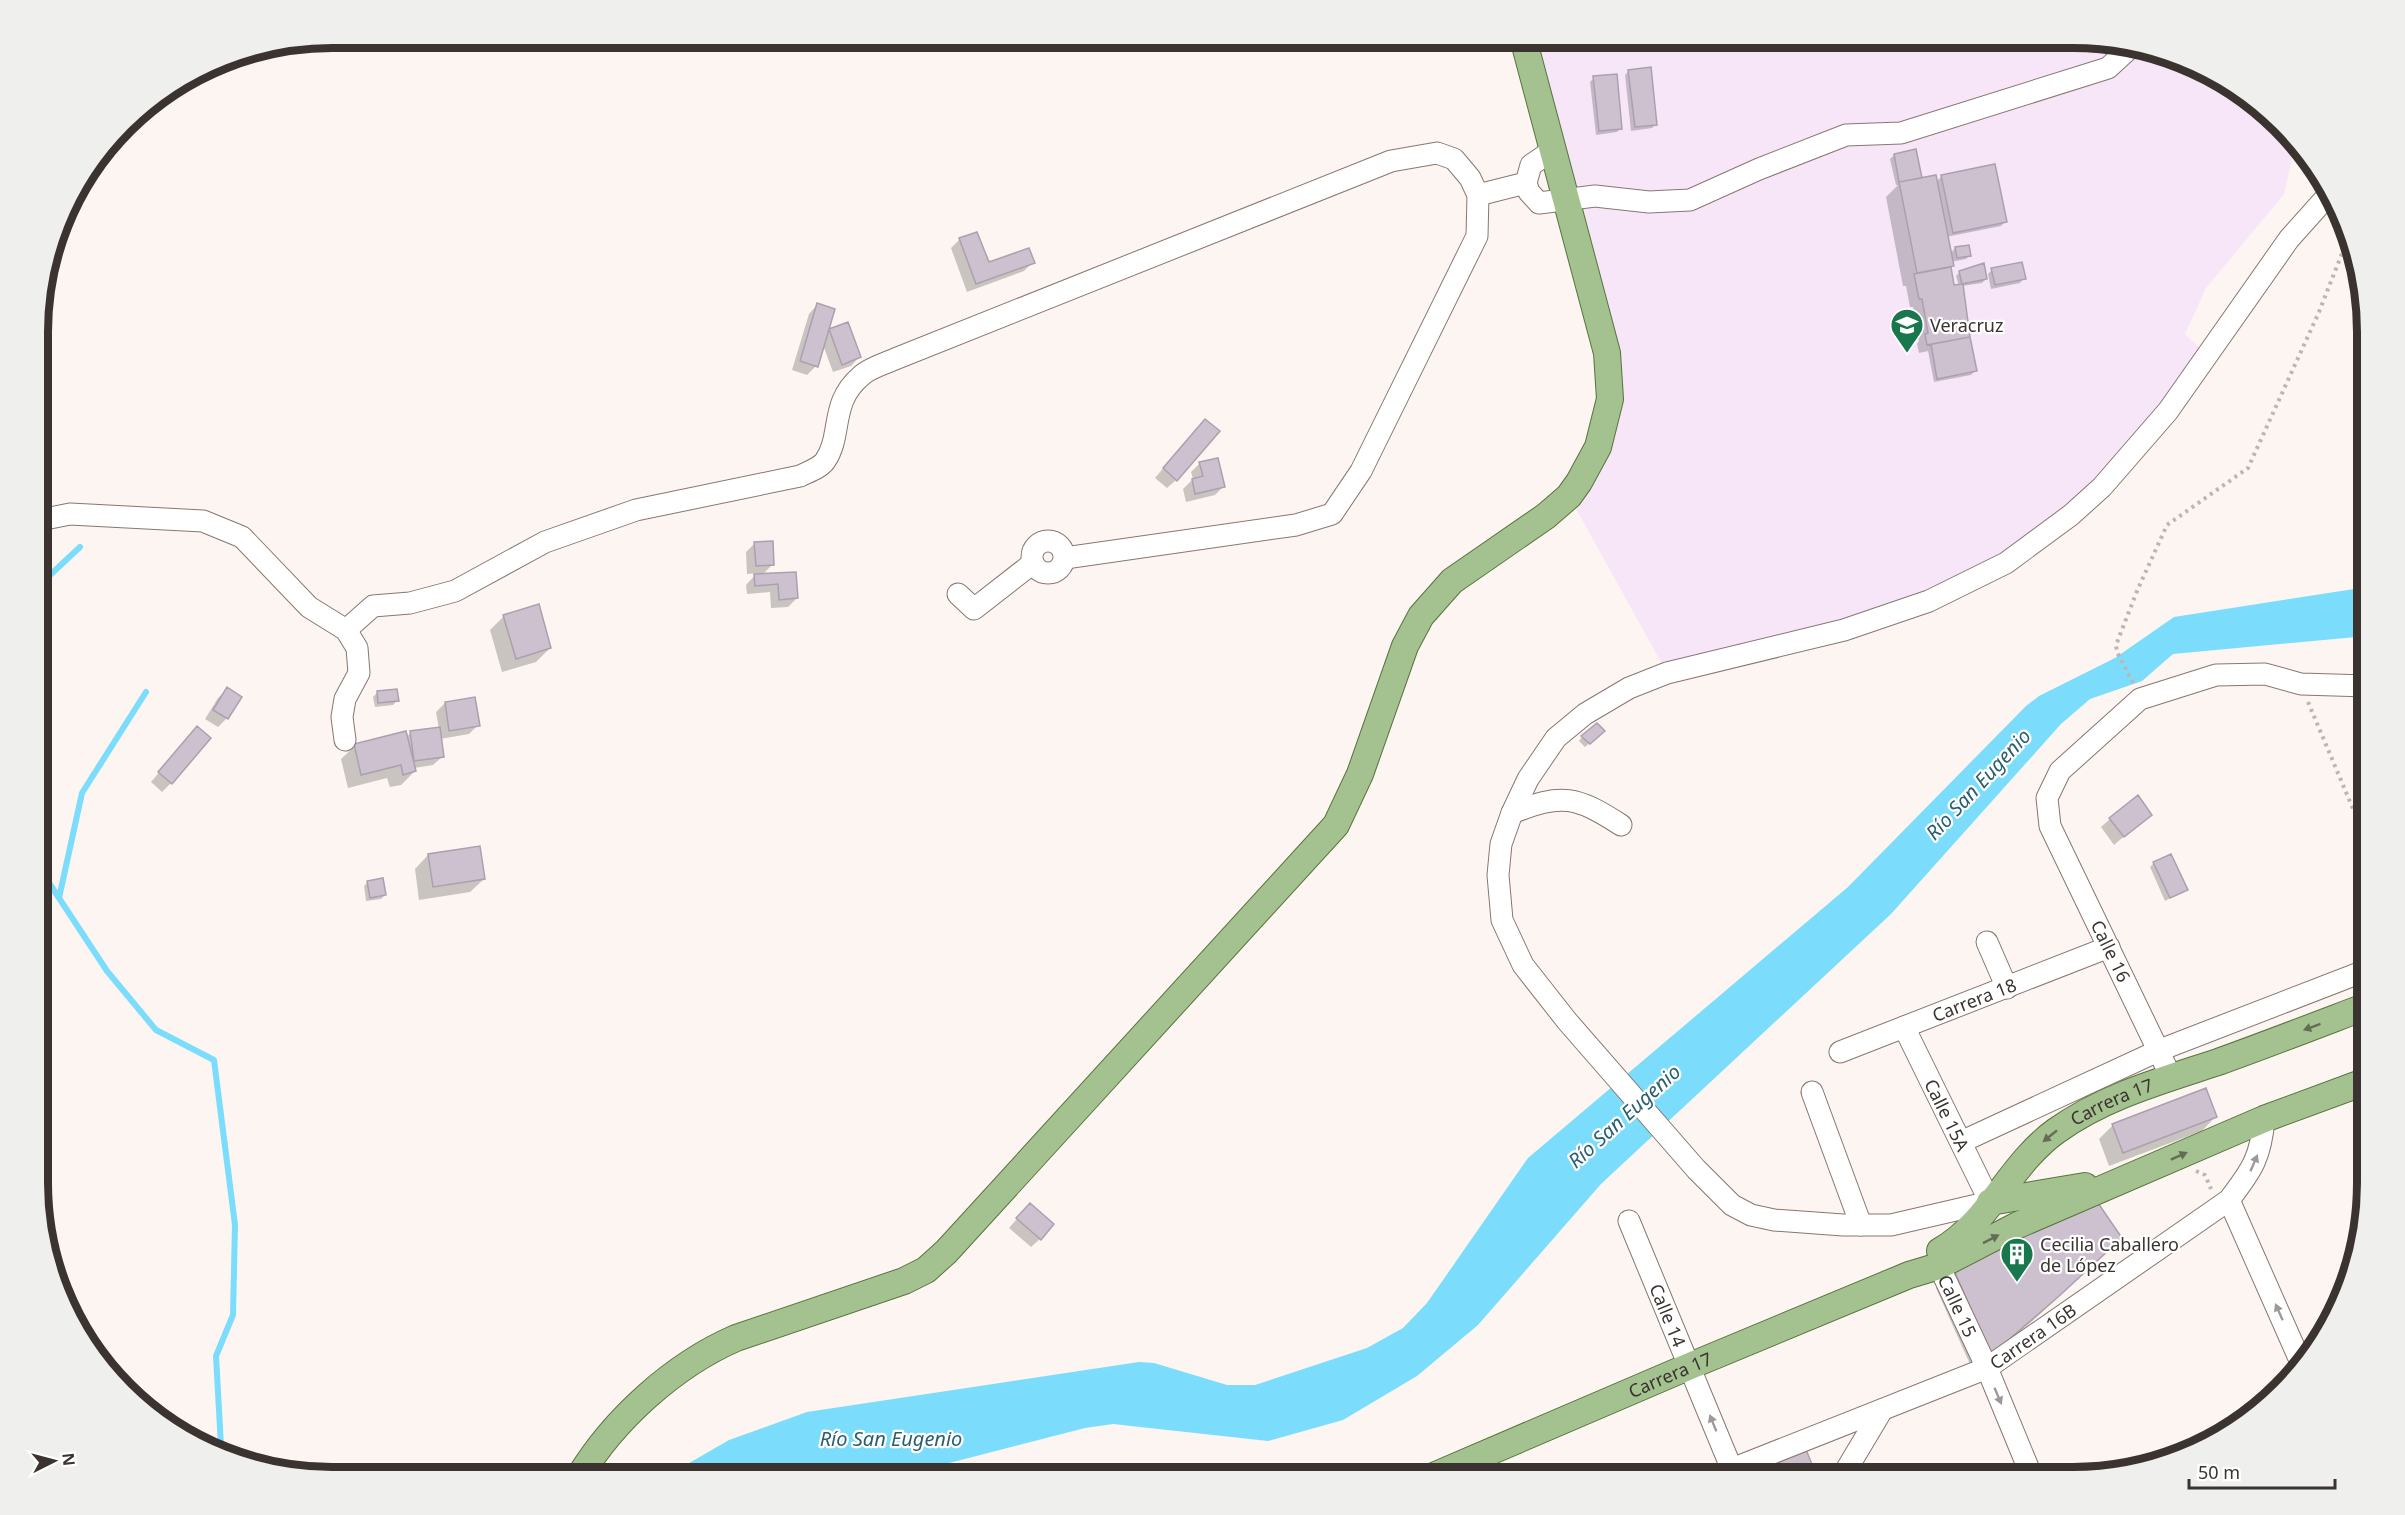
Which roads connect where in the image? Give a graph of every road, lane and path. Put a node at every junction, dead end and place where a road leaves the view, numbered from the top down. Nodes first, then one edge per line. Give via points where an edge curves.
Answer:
1 (1526, 48) edge
2 (2125, 52) edge
3 (1553, 150) junction
4 (1526, 183) junction
5 (1478, 195) junction
6 (2324, 199) edge
7 (1567, 200) junction
8 (2344, 248) edge
9 (48, 518) edge
10 (958, 594) dead end
11 (346, 630) junction
12 (2301, 684) junction
13 (2134, 686) dead end
14 (2357, 686) edge
15 (345, 740) dead end
16 (1512, 813) junction
17 (2357, 818) edge
18 (1621, 825) dead end
19 (1987, 942) dead end
20 (2109, 947) junction
21 (2357, 974) edge
22 (2007, 988) junction
23 (2357, 1010) edge
24 (1904, 1027) junction
25 (2160, 1050) junction
26 (1840, 1052) dead end
27 (2171, 1077) junction
28 (2357, 1085) edge
29 (1812, 1092) dead end
30 (2264, 1119) junction
31 (1961, 1142) junction
32 (2125, 1179) junction
33 (2229, 1200) junction
34 (1990, 1202) junction
35 (1629, 1221) dead end
36 (1861, 1225) junction
37 (1939, 1266) junction
38 (1909, 1275) junction
39 (2298, 1356) edge
40 (1690, 1366) junction
41 (1987, 1368) junction
42 (1882, 1410) junction
43 (585, 1467) edge
44 (1454, 1467) edge
45 (1731, 1467) edge
46 (1747, 1467) edge
47 (1848, 1467) edge
48 (2028, 1467) edge

1 - 3 main road
2 - 7 street via 2108,68 1900,133 1846,135 1690,200 1649,202 1595,196
3 - 4 street via 1531,165
3 - 7 main road
4 - 5 street
4 - 7 street via 1539,203
5 - 10 street via 1477,236 1361,471 1332,514 1296,525 1065,558 1060,569 1048,574 1036,569 1033,563 974,609
5 - 11 street via 1454,159 1437,153 1391,161 861,375 844,395 824,463 800,476 626,513 545,542 455,591 410,603 373,606
6 - 16 street via 2289,239 2168,411 2102,487 2071,515 2006,563 1929,601 1844,630 1667,673 1629,688 1585,714 1556,738 1528,779
7 - 43 main road via 1607,353 1610,399 1598,447 1569,496 1452,581 1421,616 1405,646 1360,774 1336,825 926,1270 711,1349 620,1423
8 - 13 path via 2248,468 2167,525 2116,645
9 - 11 street via 70,514 203,521 242,537 309,607
11 - 15 street via 357,648 359,673 345,699
12 - 14 street
12 - 17 path
12 - 20 street, Calle 16 via 2265,674 2216,675 2140,699 2060,771 2047,798 2050,826
16 - 18 street via 1557,799 1590,805
16 - 36 street via 1501,844 1498,875 1502,920 1523,965 1567,1021 1732,1205 1773,1220
19 - 22 street
20 - 22 street, Carrera 18
20 - 25 street, Calle 16
21 - 25 street
22 - 24 street, Carrera 18
23 -> 27 main road, Carrera 17
24 - 26 street, Carrera 18
24 - 31 street, Calle 15A
25 - 27 street, Calle 16
25 - 31 street
27 -> 34 main road, Carrera 17 via 2113,1098 2070,1122 2032,1151
28 - 30 main road, Carrera 17
29 - 36 street
32 -> 30 main road, Carrera 17
33 -> 30 street, Carrera 16B via 2253,1169
31 - 34 street, Calle 15A
32 - 34 main road
37 -> 32 main road, Carrera 17 via 2018,1225
39 -> 33 street
33 - 41 street, Carrera 16B
34 - 36 street via 1907,1222
34 - 38 main road, Carrera 17 via 1972,1227
35 - 40 street, Calle 14
37 - 38 main road, Carrera 17
37 - 41 street, Calle 15
38 - 40 main road, Carrera 17
40 - 44 main road, Carrera 17
45 -> 40 street, Calle 14
41 - 42 street, Carrera 16B
41 -> 48 street, Calle 15
42 - 46 street, Carrera 16B
42 - 47 street

